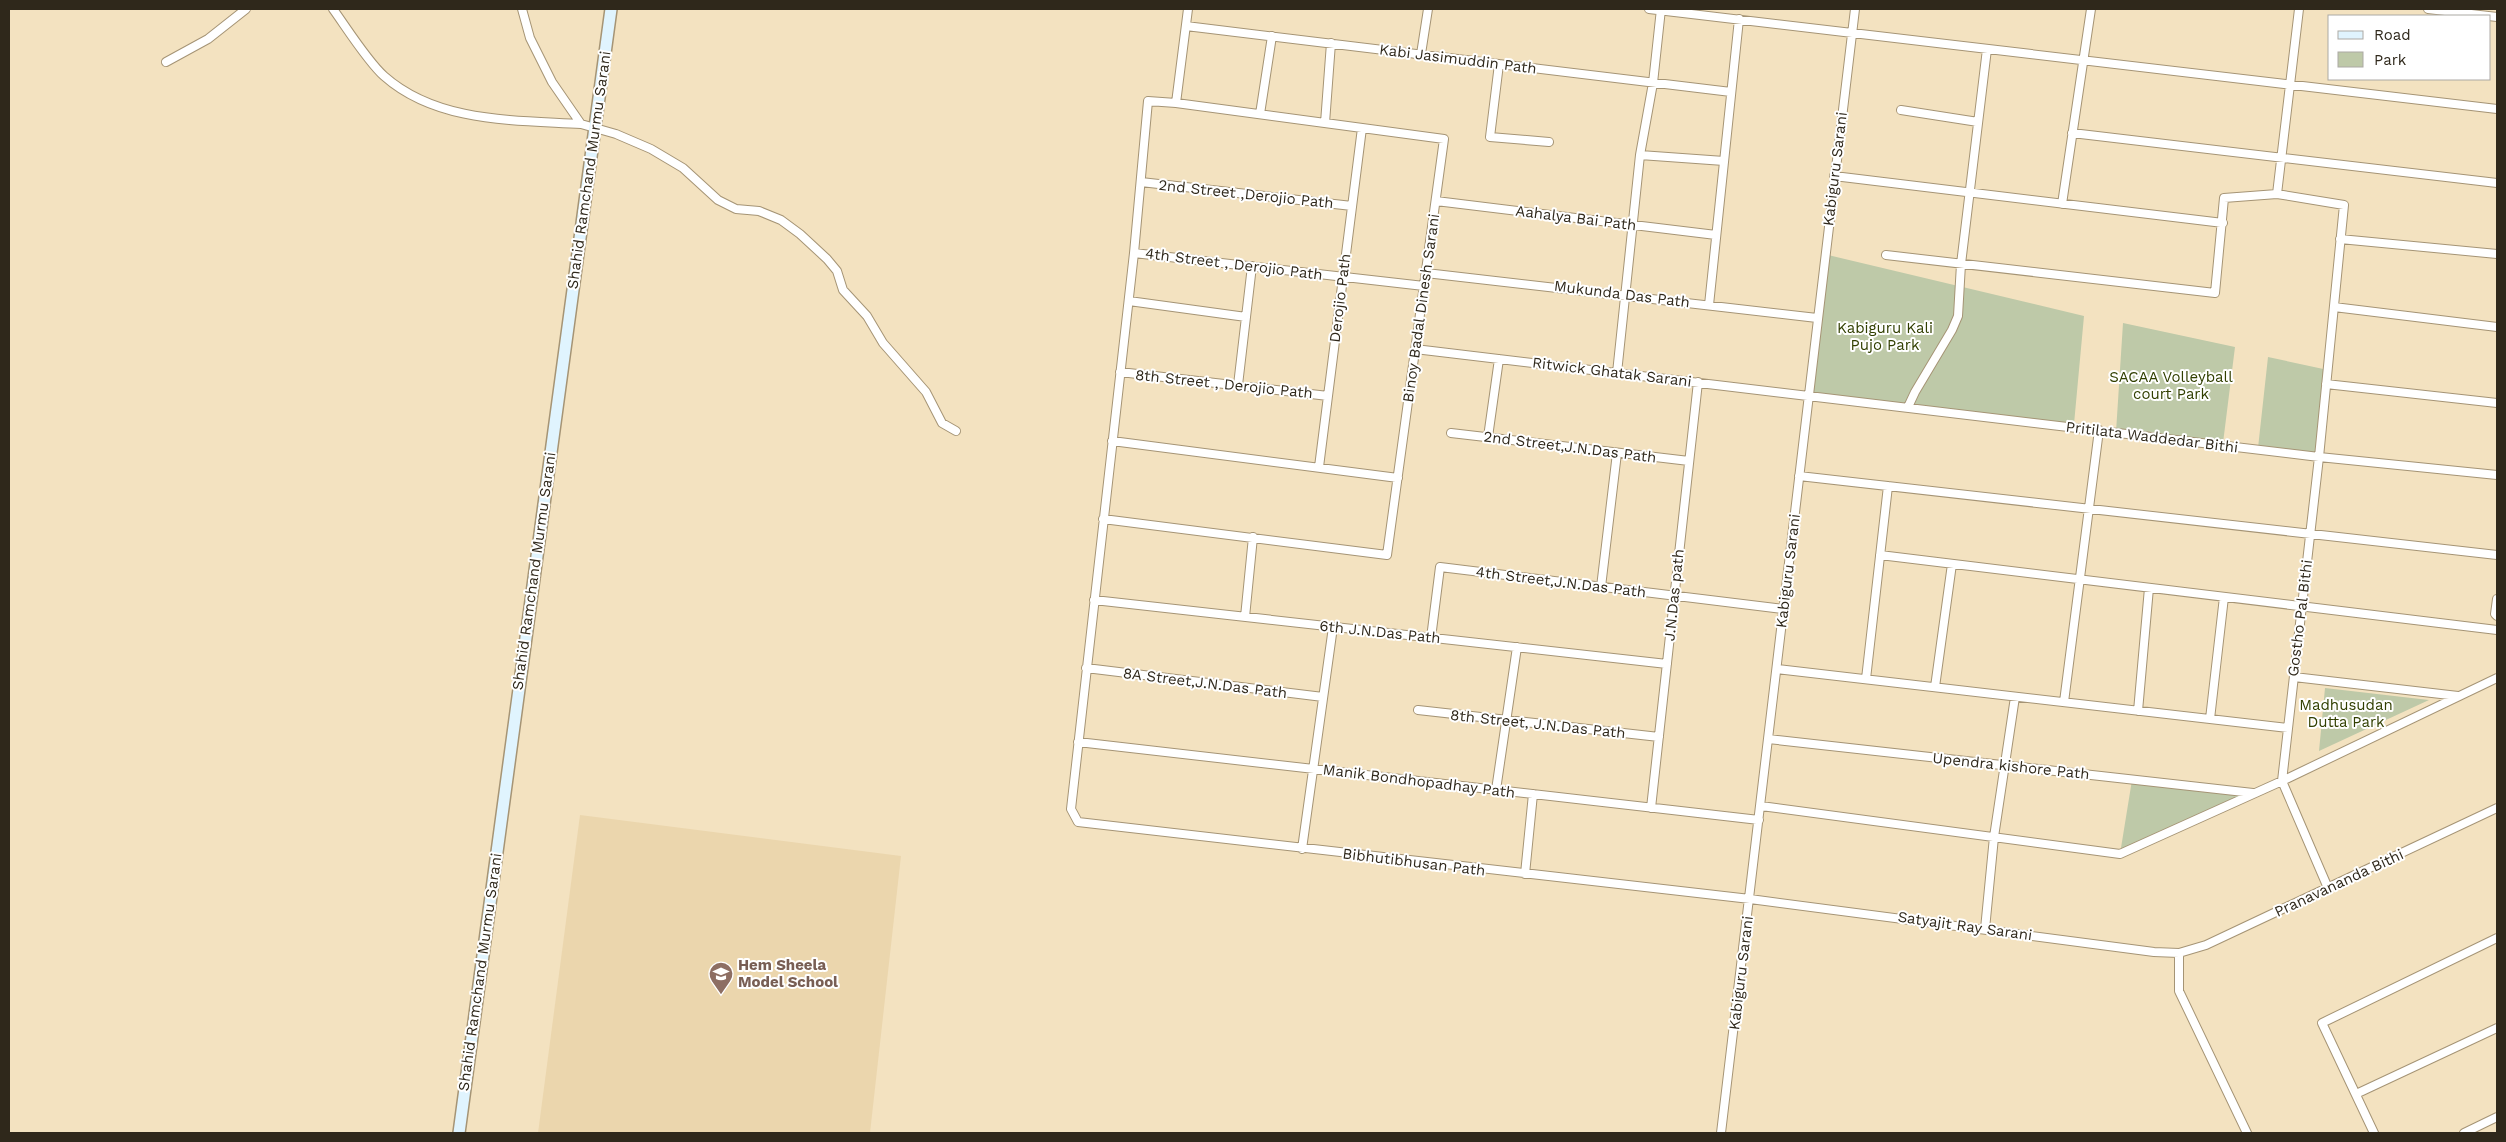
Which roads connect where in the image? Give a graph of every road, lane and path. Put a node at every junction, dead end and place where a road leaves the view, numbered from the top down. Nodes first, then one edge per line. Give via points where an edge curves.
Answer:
1 (246, 9) edge
2 (333, 9) edge
3 (522, 9) edge
4 (611, 9) edge
5 (1188, 9) edge
6 (1428, 9) edge
7 (1649, 9) edge
8 (1661, 9) edge
9 (1855, 9) edge
10 (2091, 9) edge
11 (2299, 9) edge
12 (2428, 9) edge
13 (2476, 11) edge
14 (2497, 16) edge
15 (1739, 19) junction
16 (1186, 26) junction
17 (1852, 32) junction
18 (1272, 36) junction
19 (1331, 44) junction
20 (1987, 49) junction
21 (1421, 54) junction
22 (2082, 60) junction
23 (166, 62) dead end
24 (1499, 64) junction
25 (1653, 83) junction
26 (2291, 85) junction
27 (1731, 92) junction
28 (1176, 103) junction
29 (2497, 109) edge
30 (1902, 110) dead end
31 (1260, 114) junction
32 (1978, 122) junction
33 (1325, 123) junction
34 (581, 124) junction
35 (1362, 128) junction
36 (595, 129) junction
37 (2072, 133) junction
38 (1549, 142) dead end
39 (1640, 155) junction
40 (2282, 158) junction
41 (1724, 161) junction
42 (1834, 176) junction
43 (1141, 182) junction
44 (2497, 183) edge
45 (1970, 192) junction
46 (2277, 194) junction
47 (1436, 201) junction
48 (2062, 204) junction
49 (1352, 206) junction
50 (2223, 223) junction
51 (1633, 225) junction
52 (1716, 235) junction
53 (2340, 239) junction
54 (1134, 252) junction
55 (2497, 254) edge
56 (1886, 255) dead end
57 (1961, 264) junction
58 (1252, 266) junction
59 (1426, 273) junction
60 (1343, 277) junction
61 (1424, 286) junction
62 (1625, 295) junction
63 (1129, 301) junction
64 (1708, 305) junction
65 (2334, 307) junction
66 (1246, 317) junction
67 (1817, 318) junction
68 (2497, 327) edge
69 (1415, 349) junction
70 (1499, 359) junction
71 (1120, 372) junction
72 (1617, 373) junction
73 (1698, 382) junction
74 (2326, 384) junction
75 (1238, 385) junction
76 (1808, 395) junction
77 (1328, 396) junction
78 (2497, 403) edge
79 (1908, 407) junction
80 (2099, 430) junction
81 (956, 431) dead end
82 (1451, 432) dead end
83 (1488, 437) junction
84 (1112, 441) junction
85 (1617, 453) junction
86 (2319, 458) junction
87 (1689, 462) junction
88 (1319, 467) junction
89 (2497, 475) edge
90 (1799, 476) junction
91 (1398, 478) junction
92 (1888, 486) junction
93 (2089, 509) junction
94 (1103, 518) junction
95 (2310, 534) junction
96 (1253, 538) junction
97 (1880, 555) junction
98 (2497, 555) edge
99 (1952, 564) junction
100 (2080, 579) junction
101 (1601, 587) junction
102 (2149, 588) junction
103 (1674, 596) junction
104 (2224, 597) junction
105 (2497, 599) edge
106 (1094, 600) junction
107 (2302, 606) junction
108 (1783, 609) junction
109 (2497, 616) edge
110 (1245, 617) junction
111 (1333, 627) junction
112 (2497, 630) edge
113 (1432, 638) junction
114 (1517, 647) junction
115 (1667, 664) junction
116 (1086, 668) junction
117 (1777, 669) junction
118 (2294, 677) junction
119 (2497, 678) edge
120 (1866, 679) junction
121 (1934, 687) junction
122 (2015, 696) junction
123 (2459, 696) junction
124 (1323, 698) junction
125 (2064, 702) junction
126 (1418, 710) dead end
127 (2138, 711) junction
128 (2210, 719) junction
129 (1506, 720) junction
130 (2288, 728) junction
131 (1658, 737) junction
132 (1768, 739) junction
133 (1078, 742) junction
134 (2006, 766) junction
135 (1313, 769) junction
136 (2282, 781) junction
137 (1496, 790) junction
138 (1532, 794) junction
139 (2253, 794) junction
140 (1761, 806) junction
141 (1651, 808) junction
142 (2497, 808) edge
143 (1759, 820) junction
144 (1994, 838) junction
145 (1302, 848) junction
146 (1524, 874) junction
147 (2328, 888) junction
148 (1750, 899) junction
149 (1985, 929) junction
150 (2497, 938) edge
151 (2179, 953) junction
152 (2497, 1028) edge
153 (2356, 1094) junction
154 (2497, 1117) edge
155 (459, 1133) edge
156 (1721, 1133) edge
157 (2247, 1133) edge
158 (2374, 1133) edge
159 (2464, 1133) edge

1 - 23 street via 208,39
2 - 34 street via 383,75 422,102 488,118
3 - 34 street via 530,38 552,82
4 - 36 street, Shahid Ramchand Murmu Sarani
5 - 16 street
6 - 21 street
7 - 8 street
8 - 15 street
8 - 25 street
9 - 17 street, Kabiguru Sarani
10 - 22 street
11 - 26 street
12 - 13 street
13 - 14 street
15 - 17 street
15 - 27 street
16 - 18 street, Kabi Jasimuddin Path
16 - 28 street
17 - 20 street
17 - 42 street, Kabiguru Sarani
18 - 19 street, Kabi Jasimuddin Path
18 - 31 street
19 - 21 street, Kabi Jasimuddin Path
19 - 33 street
20 - 22 street
20 - 32 street
21 - 24 street, Kabi Jasimuddin Path
22 - 26 street
22 - 37 street
24 - 25 street, Kabi Jasimuddin Path
24 - 38 street via 1490,137
25 - 27 street, Kabi Jasimuddin Path
25 - 39 street
26 - 29 street
26 - 40 street
27 - 41 street
28 - 31 street, Binoy Badal Dinesh Sarani
28 - 43 street, Binoy Badal Dinesh Sarani via 1148,101
30 - 32 street
31 - 33 street, Binoy Badal Dinesh Sarani
32 - 45 street
33 - 35 street, Binoy Badal Dinesh Sarani
34 - 36 street
35 - 47 street, Binoy Badal Dinesh Sarani via 1444,139
35 - 49 street, Derojio Path
36 - 81 street via 665,156 718,200 736,209 759,212 781,220 800,234 828,259 837,271 843,290 922,387 942,423
36 - 155 street, Shahid Ramchand Murmu Sarani
37 - 40 street
37 - 48 street
39 - 41 street
39 - 51 street
40 - 44 street
40 - 46 street
41 - 52 street
42 - 45 street
42 - 67 street, Kabiguru Sarani
43 - 49 street, 2nd Street ,Derojio Path
43 - 54 street
45 - 48 street
45 - 57 street
46 - 50 street via 2224,198
46 - 53 street, Gostho Pal Bithi via 2344,205
47 - 51 street, Aahalya Bai Path
47 - 59 street, Binoy Badal Dinesh Sarani
48 - 50 street
49 - 60 street, Derojio Path
50 - 57 street via 2215,293
51 - 52 street, Aahalya Bai Path
51 - 62 street
52 - 64 street
53 - 55 street
53 - 65 street, Gostho Pal Bithi
54 - 58 street, 4th Street , Derojio Path
54 - 63 street
56 - 57 street
57 - 79 street via 1958,316
58 - 60 street, 4th Street , Derojio Path
58 - 66 street
59 - 61 street, Binoy Badal Dinesh Sarani
59 - 62 street, Mukunda Das Path
60 - 61 street, 4th Street , Derojio Path
60 - 77 street, Derojio Path
61 - 69 street, Binoy Badal Dinesh Sarani
62 - 64 street, Mukunda Das Path
62 - 72 street
63 - 66 street
63 - 71 street
64 - 67 street, Mukunda Das Path
65 - 68 street
65 - 74 street, Gostho Pal Bithi
66 - 75 street
67 - 76 street, Kabiguru Sarani
69 - 70 street, Ritwick Ghatak Sarani
69 - 91 street, Binoy Badal Dinesh Sarani
70 - 72 street, Ritwick Ghatak Sarani
70 - 83 street
71 - 75 street, 8th Street , Derojio Path
71 - 84 street
72 - 73 street, Ritwick Ghatak Sarani
73 - 76 street, Ritwick Ghatak Sarani
73 - 87 street, J.N.Das path
74 - 78 street
74 - 86 street, Gostho Pal Bithi
75 - 77 street, 8th Street , Derojio Path
76 - 79 street, Pritilata Waddedar Bithi
76 - 90 street, Kabiguru Sarani
77 - 88 street, Derojio Path
79 - 80 street, Pritilata Waddedar Bithi
80 - 86 street, Pritilata Waddedar Bithi
80 - 93 street
82 - 83 street, 2nd Street,J.N.Das Path
83 - 85 street, 2nd Street,J.N.Das Path
84 - 88 street
84 - 94 street
85 - 87 street, 2nd Street,J.N.Das Path
85 - 101 street
86 - 89 street, Pritilata Waddedar Bithi
86 - 95 street, Gostho Pal Bithi
87 - 103 street, J.N.Das path
88 - 91 street
90 - 92 street
90 - 108 street, Kabiguru Sarani
91 - 96 street, Binoy Badal Dinesh Sarani via 1387,555
92 - 93 street
92 - 97 street
93 - 95 street
93 - 100 street
94 - 96 street, Binoy Badal Dinesh Sarani
94 - 106 street
95 - 98 street
95 - 107 street, Gostho Pal Bithi
96 - 110 street
97 - 99 street
97 - 120 street
99 - 100 street
99 - 121 street
100 - 102 street
100 - 125 street
101 - 103 street, 4th Street,J.N.Das Path
101 - 113 street, 4th Street,J.N.Das Path via 1440,567
102 - 104 street
102 - 127 street
103 - 108 street, 4th Street,J.N.Das Path
103 - 115 street, J.N.Das path
104 - 107 street
104 - 128 street
105 - 109 street
106 - 110 street, 6th J.N.Das Path
106 - 116 street
107 - 112 street
107 - 118 street, Gostho Pal Bithi
108 - 117 street, Kabiguru Sarani
110 - 111 street, 6th J.N.Das Path
111 - 113 street, 6th J.N.Das Path
111 - 124 street
113 - 114 street, 6th J.N.Das Path
114 - 115 street, 6th J.N.Das Path
114 - 129 street
115 - 131 street, J.N.Das path
116 - 124 street, 8A Street,J.N.Das Path
116 - 133 street
117 - 120 street
117 - 132 street, Kabiguru Sarani
118 - 123 street
118 - 130 street, Gostho Pal Bithi
119 - 123 street
120 - 121 street
121 - 122 street
122 - 125 street
122 - 134 street
123 - 136 street
124 - 135 street
125 - 127 street
126 - 129 street, 8th Street, J.N.Das Path
127 - 128 street
128 - 130 street
129 - 131 street, 8th Street, J.N.Das Path
129 - 137 street
130 - 136 street, Gostho Pal Bithi
131 - 141 street, J.N.Das path
132 - 134 street, Upendra kishore Path
132 - 140 street, Kabiguru Sarani
133 - 135 street, Manik Bondhopadhay Path
133 - 145 street, Bibhutibhusan Path via 1071,809 1078,822
134 - 139 street, Upendra kishore Path
134 - 144 street
135 - 137 street, Manik Bondhopadhay Path
135 - 145 street
136 - 139 street
136 - 147 street, Gostho Pal Bithi
137 - 138 street, Manik Bondhopadhay Path
138 - 141 street, Manik Bondhopadhay Path
138 - 146 street
139 - 144 street via 2120,854
140 - 143 street, Kabiguru Sarani
140 - 144 street
141 - 143 street, Manik Bondhopadhay Path
142 - 147 street, Pranavananda Bithi
143 - 148 street, Kabiguru Sarani
144 - 149 street
145 - 146 street, Bibhutibhusan Path
146 - 148 street, Bibhutibhusan Path
147 - 151 street, Pranavananda Bithi via 2206,945
148 - 149 street, Satyajit Ray Sarani
148 - 156 street, Kabiguru Sarani
149 - 151 street, Satyajit Ray Sarani
150 - 153 street via 2322,1023
151 - 157 street via 2179,991
152 - 153 street
153 - 158 street
154 - 159 street

